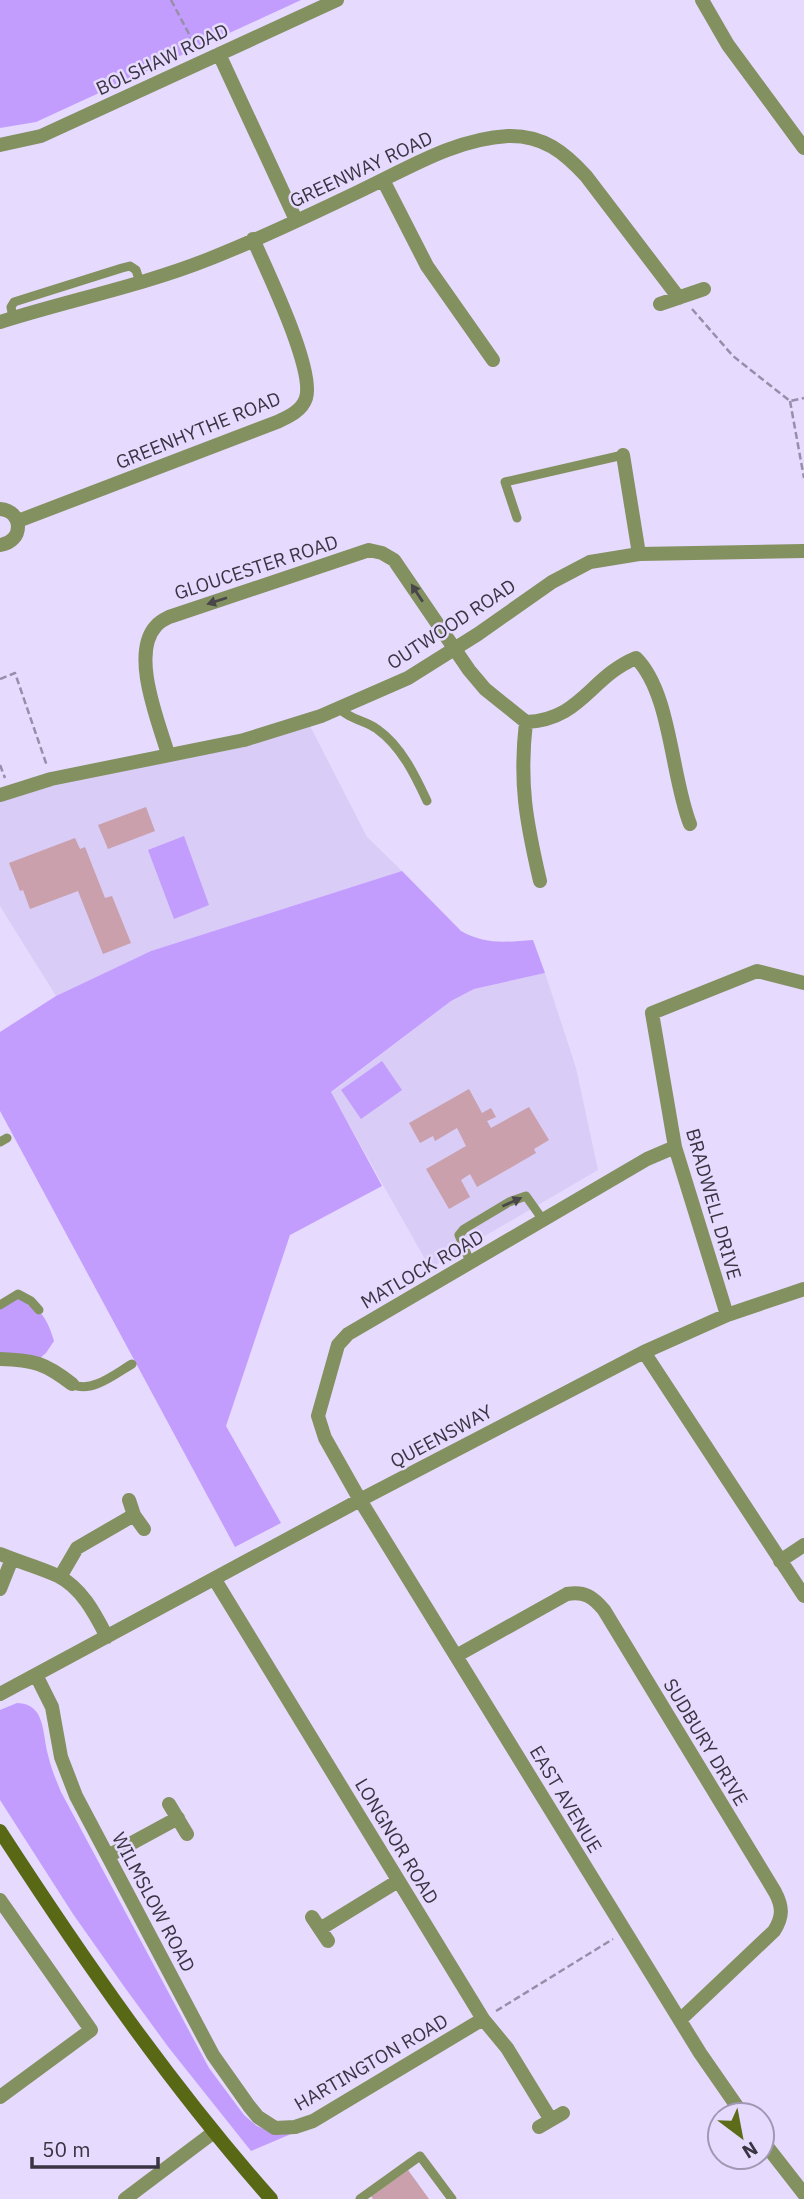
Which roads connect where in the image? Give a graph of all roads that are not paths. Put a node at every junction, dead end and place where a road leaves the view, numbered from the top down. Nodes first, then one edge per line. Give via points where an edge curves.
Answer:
1 (337, 0) edge
2 (702, 0) edge
3 (219, 54) junction
4 (0, 145) edge
5 (804, 148) edge
6 (383, 180) junction
7 (296, 220) junction
8 (253, 239) junction
9 (704, 289) dead end
10 (679, 298) junction
11 (660, 304) dead end
12 (7, 320) edge
13 (493, 360) dead end
14 (623, 455) joint
15 (0, 509) edge
16 (517, 518) dead end
17 (18, 521) junction
18 (0, 545) edge
19 (804, 551) edge
20 (639, 554) junction
21 (455, 649) junction
22 (339, 708) junction
23 (526, 722) junction
24 (168, 754) junction
25 (0, 795) edge
26 (427, 801) dead end
27 (690, 824) dead end
28 (540, 881) dead end
29 (804, 983) edge
30 (675, 1147) junction
31 (543, 1220) junction
32 (471, 1264) junction
33 (804, 1289) edge
34 (0, 1305) edge
35 (39, 1310) dead end
36 (727, 1315) junction
37 (644, 1352) junction
38 (0, 1359) edge
39 (132, 1364) dead end
40 (72, 1384) joint
41 (129, 1500) dead end
42 (360, 1500) junction
43 (134, 1515) junction
44 (144, 1529) dead end
45 (804, 1545) edge
46 (6, 1556) edge
47 (780, 1561) junction
48 (60, 1577) junction
49 (215, 1580) junction
50 (0, 1589) edge
51 (804, 1596) edge
52 (107, 1637) junction
53 (456, 1656) junction
54 (36, 1675) junction
55 (0, 1694) edge
56 (169, 1804) dead end
57 (177, 1818) junction
58 (0, 1831) edge
59 (187, 1834) dead end
60 (108, 1856) junction
61 (398, 1881) junction
62 (3, 1910) edge
63 (320, 1929) dead end
64 (483, 2019) junction
65 (680, 2021) junction
66 (0, 2097) edge
67 (733, 2101) edge
68 (551, 2120) dead end
69 (275, 2128) joint
70 (214, 2132) junction
71 (776, 2158) edge
72 (804, 2194) edge
73 (125, 2199) edge
74 (271, 2199) edge
75 (360, 2199) edge
76 (452, 2199) edge

1 - 3 street, BOLSHAW ROAD
2 - 5 street via 721,35
3 - 4 street, BOLSHAW ROAD via 41,136
3 - 7 street
6 - 7 street, GREENWAY ROAD
6 - 10 street, GREENWAY ROAD via 443,151 490,139 524,137 548,143 586,176
6 - 13 street via 427,266
7 - 8 street, GREENWAY ROAD
8 - 12 street, GREENWAY ROAD via 190,266
8 - 17 street, GREENHYTHE ROAD via 290,323 301,359 306,401 278,422
9 - 10 street
10 - 11 street
14 - 16 lane via 505,482
14 - 20 street
15 - 17 street via 10,511
17 - 18 street via 16,537
19 - 20 street, OUTWOOD ROAD
20 - 21 street, OUTWOOD ROAD via 578,567
21 - 22 street, OUTWOOD ROAD via 408,678
21 - 23 street, GLOUCESTER ROAD via 485,689
21 -> 24 street, GLOUCESTER ROAD via 394,560 369,550 169,617 156,626 145,652 145,668
22 - 24 street, OUTWOOD ROAD via 244,740
22 - 26 lane via 387,738 404,758
23 - 27 street via 562,714 618,666 636,658 660,701 678,790
23 - 28 street via 524,805
24 - 25 street, OUTWOOD ROAD
29 - 30 street, BRADWELL DRIVE via 757,971 652,1013
30 - 31 street, MATLOCK ROAD
30 - 36 street, BRADWELL DRIVE
31 - 32 street, MATLOCK ROAD
32 -> 31 lane via 459,1235 464,1228 526,1196
32 - 42 street, MATLOCK ROAD via 348,1334 338,1345 318,1416 325,1438
33 - 36 street, QUEENSWAY
34 - 35 lane via 18,1294
36 - 37 street, QUEENSWAY
37 - 42 street, QUEENSWAY
37 - 47 street
38 - 40 street via 49,1367
39 - 40 lane via 92,1386
41 - 43 street
42 - 49 street, QUEENSWAY
42 - 53 street, EAST AVENUE
43 - 44 street
43 - 48 street via 77,1548
45 - 47 street
46 - 48 street
46 - 50 street
47 - 51 street
48 - 52 street via 89,1604
49 - 52 street, QUEENSWAY
49 - 61 street, LONGNOR ROAD
52 - 54 street, QUEENSWAY
53 - 65 street, EAST AVENUE
53 - 65 street, SUDBURY DRIVE via 567,1594 591,1596 604,1610 782,1907 774,1931
54 - 55 street, QUEENSWAY
54 - 60 street, WILMSLOW ROAD via 52,1707 66,1772
56 - 57 street
57 - 59 street
57 - 60 street
58 - 70 main road via 152,2053
60 - 69 street, WILMSLOW ROAD via 213,2055 258,2117
61 - 63 street
61 - 64 street, LONGNOR ROAD
62 - 66 street via 91,2030
64 - 68 street, LONGNOR ROAD via 507,2048
64 - 69 street, HARTINGTON ROAD via 313,2121
65 - 67 street, EAST AVENUE
70 - 73 street
70 - 74 main road
71 - 72 street
75 - 76 lane via 420,2155

